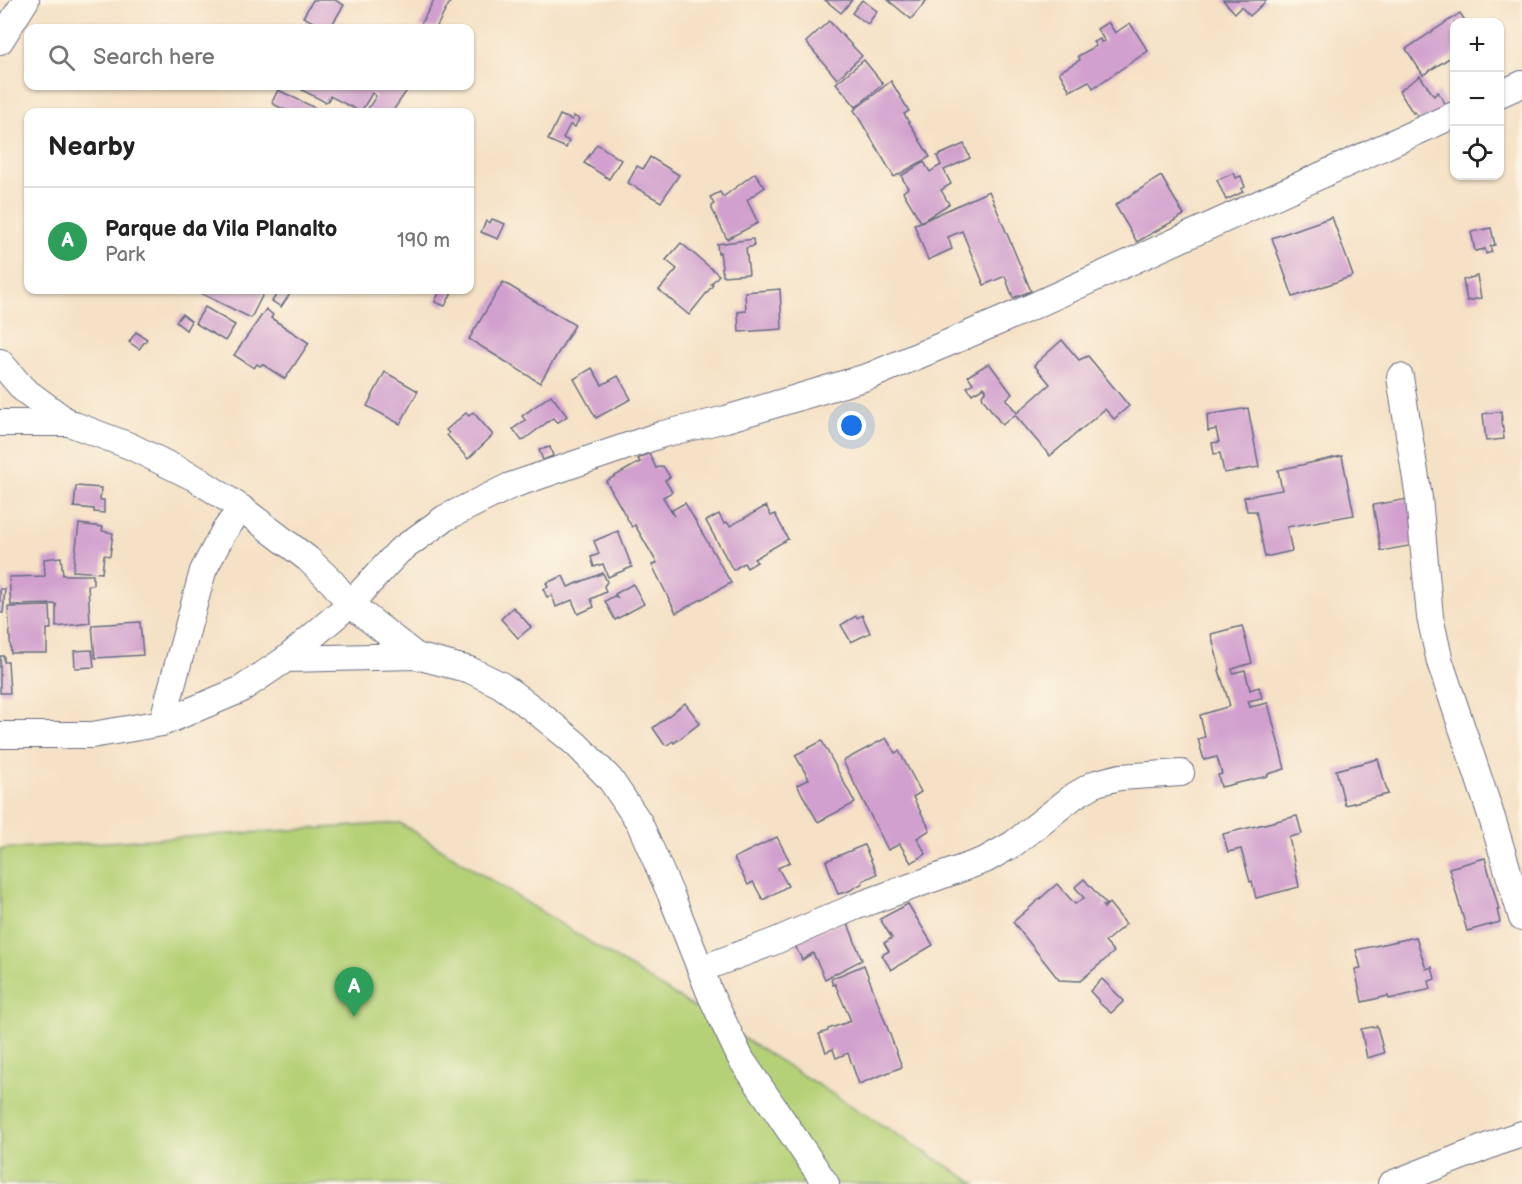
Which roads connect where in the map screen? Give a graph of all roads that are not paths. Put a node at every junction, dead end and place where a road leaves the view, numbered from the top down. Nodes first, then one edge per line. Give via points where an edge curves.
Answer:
1 (26, 0) edge
2 (0, 41) edge
3 (1522, 84) edge
4 (1504, 92) edge
5 (1450, 117) edge
6 (0, 363) edge
7 (1400, 377) dead end
8 (0, 423) edge
9 (69, 423) junction
10 (241, 508) junction
11 (350, 604) junction
12 (416, 656) junction
13 (286, 659) junction
14 (162, 723) junction
15 (0, 735) edge
16 (1181, 773) dead end
17 (1522, 918) edge
18 (701, 969) junction
19 (1522, 1134) edge
20 (826, 1184) edge
21 (1392, 1184) edge

1 - 2 street
3 - 4 street
5 - 11 street via 870,376 726,420 663,434 510,486 445,518 399,551
6 - 9 street via 23,389
7 - 17 street via 1419,498 1430,617 1440,662
8 - 9 street
9 - 10 street via 130,446 195,478
10 - 11 street via 308,560
10 - 14 street via 203,571
11 - 12 street
11 - 13 street
12 - 13 street
12 - 18 street via 470,670 501,685 576,744 610,779 639,822
13 - 14 street via 240,690
14 - 15 street via 92,735
16 - 18 street via 1120,777 1096,783 985,860
18 - 20 street via 741,1059
19 - 21 street

